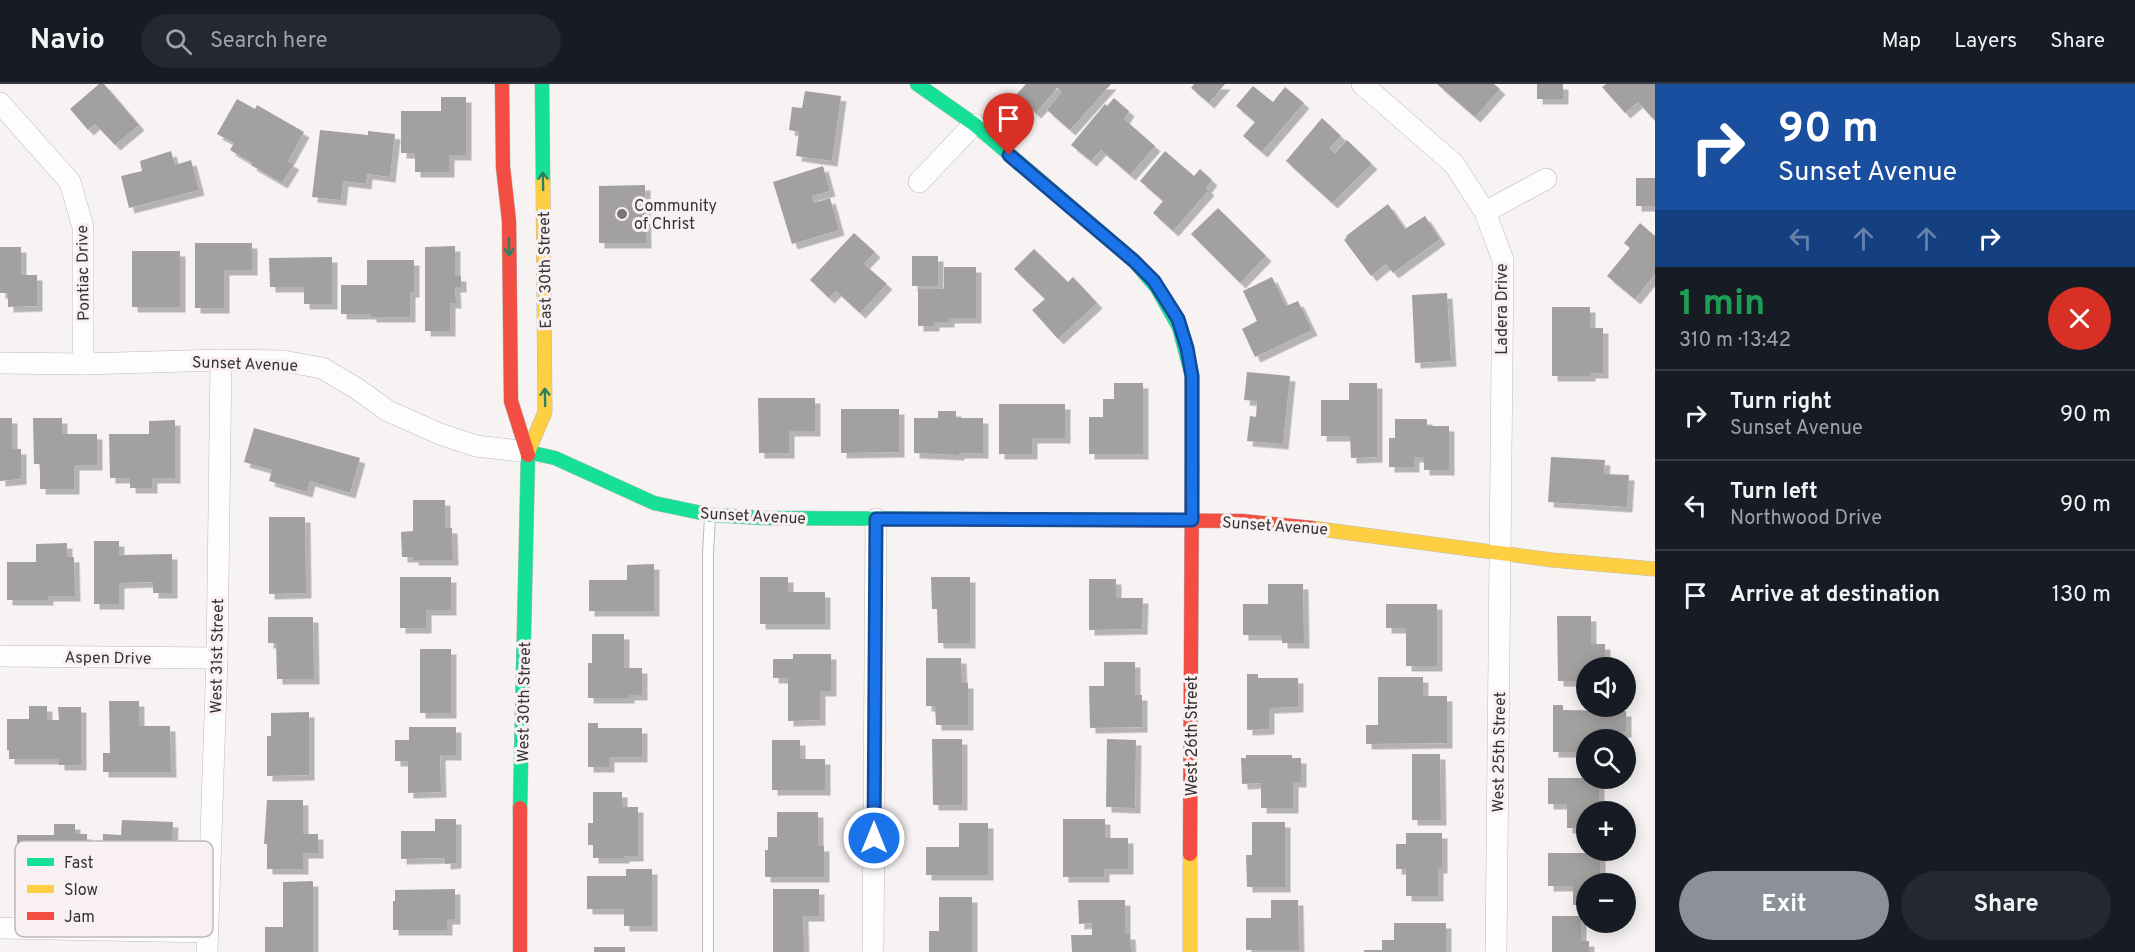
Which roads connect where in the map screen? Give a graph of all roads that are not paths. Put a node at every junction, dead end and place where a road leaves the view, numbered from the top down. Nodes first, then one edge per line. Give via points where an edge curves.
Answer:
1 (501, 84) edge
2 (542, 84) edge
3 (917, 84) edge
4 (1362, 84) edge
5 (0, 104) edge
6 (974, 124) junction
7 (1546, 179) dead end
8 (919, 182) dead end
9 (1485, 212) junction
10 (221, 360) junction
11 (0, 363) edge
12 (83, 364) junction
13 (528, 452) junction
14 (711, 515) junction
15 (876, 519) junction
16 (1192, 520) junction
17 (1500, 552) junction
18 (1655, 569) edge
19 (0, 656) edge
20 (217, 658) junction
21 (211, 841) edge
22 (0, 928) edge
23 (15, 929) edge
24 (133, 937) edge
25 (207, 942) edge
26 (520, 952) edge
27 (708, 952) edge
28 (873, 952) edge
29 (1190, 952) edge
30 (1496, 952) edge

1 -> 13 street via 509,221 511,401
13 -> 2 street, East 30th Street via 545,412
3 - 6 street, West 26th Street
4 - 9 street, Ladera Drive via 1454,164
5 - 12 street, Pontiac Drive via 70,182 83,226
6 - 8 street
6 - 16 street, West 26th Street via 1134,261 1154,281 1178,319 1192,376
7 - 9 street
9 - 17 street, Ladera Drive via 1503,260
10 - 12 street, Sunset Avenue
10 - 13 street, Sunset Avenue via 283,361 322,368 388,411 440,434 476,446
10 - 20 street, West 31st Street
11 - 12 street, Sunset Avenue
13 - 14 street, Sunset Avenue via 555,458 654,503
13 - 26 street, West 30th Street
14 - 15 street, Sunset Avenue
14 - 27 lane
15 - 16 street, Sunset Avenue
15 - 28 street
16 - 17 street, Sunset Avenue via 1306,526
16 - 29 street, West 26th Street
17 - 18 street, Sunset Avenue
17 - 30 street, West 25th Street
19 - 20 street, Aspen Drive
20 - 21 street, West 31st Street
22 - 23 street
24 - 25 street

